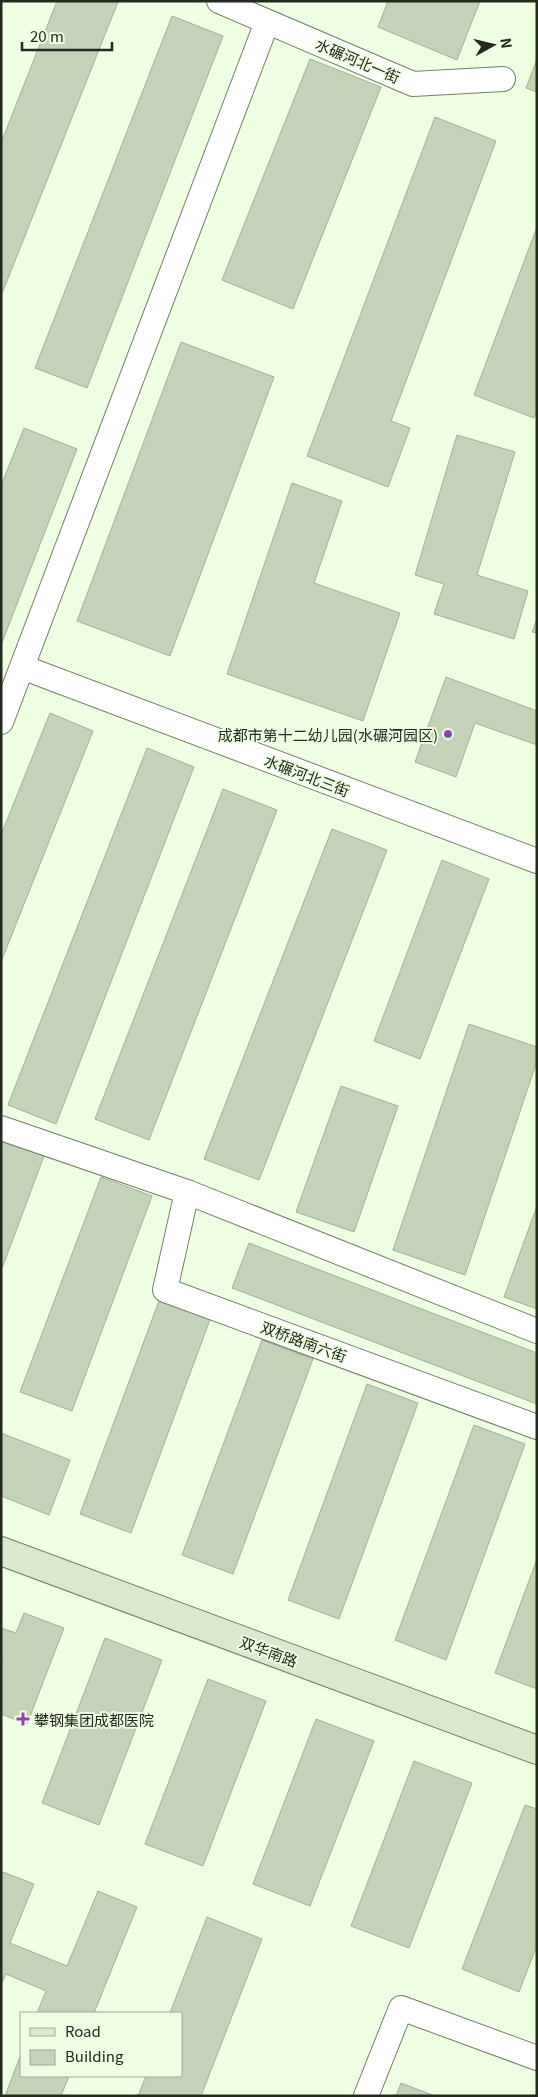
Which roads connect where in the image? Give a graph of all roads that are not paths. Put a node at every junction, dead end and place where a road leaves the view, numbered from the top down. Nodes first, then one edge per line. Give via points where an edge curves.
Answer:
1 (219, 1) edge
2 (267, 22) junction
3 (503, 79) dead end
4 (22, 667) junction
5 (1, 722) edge
6 (537, 861) edge
7 (1, 1128) edge
8 (187, 1192) junction
9 (537, 1331) edge
10 (537, 1427) edge
11 (1, 1551) edge
12 (537, 1750) edge
13 (537, 2058) edge
14 (366, 2096) edge

1 - 2 street, 水碾河北一街
2 - 3 street, 水碾河北一街 via 413,84
2 - 4 street
4 - 5 street
4 - 6 street, 水碾河北三街
7 - 8 street
8 - 9 street
8 - 10 street, 双桥路南六街 via 165,1290
11 - 12 street, 双华南路
13 - 14 street via 401,2008

